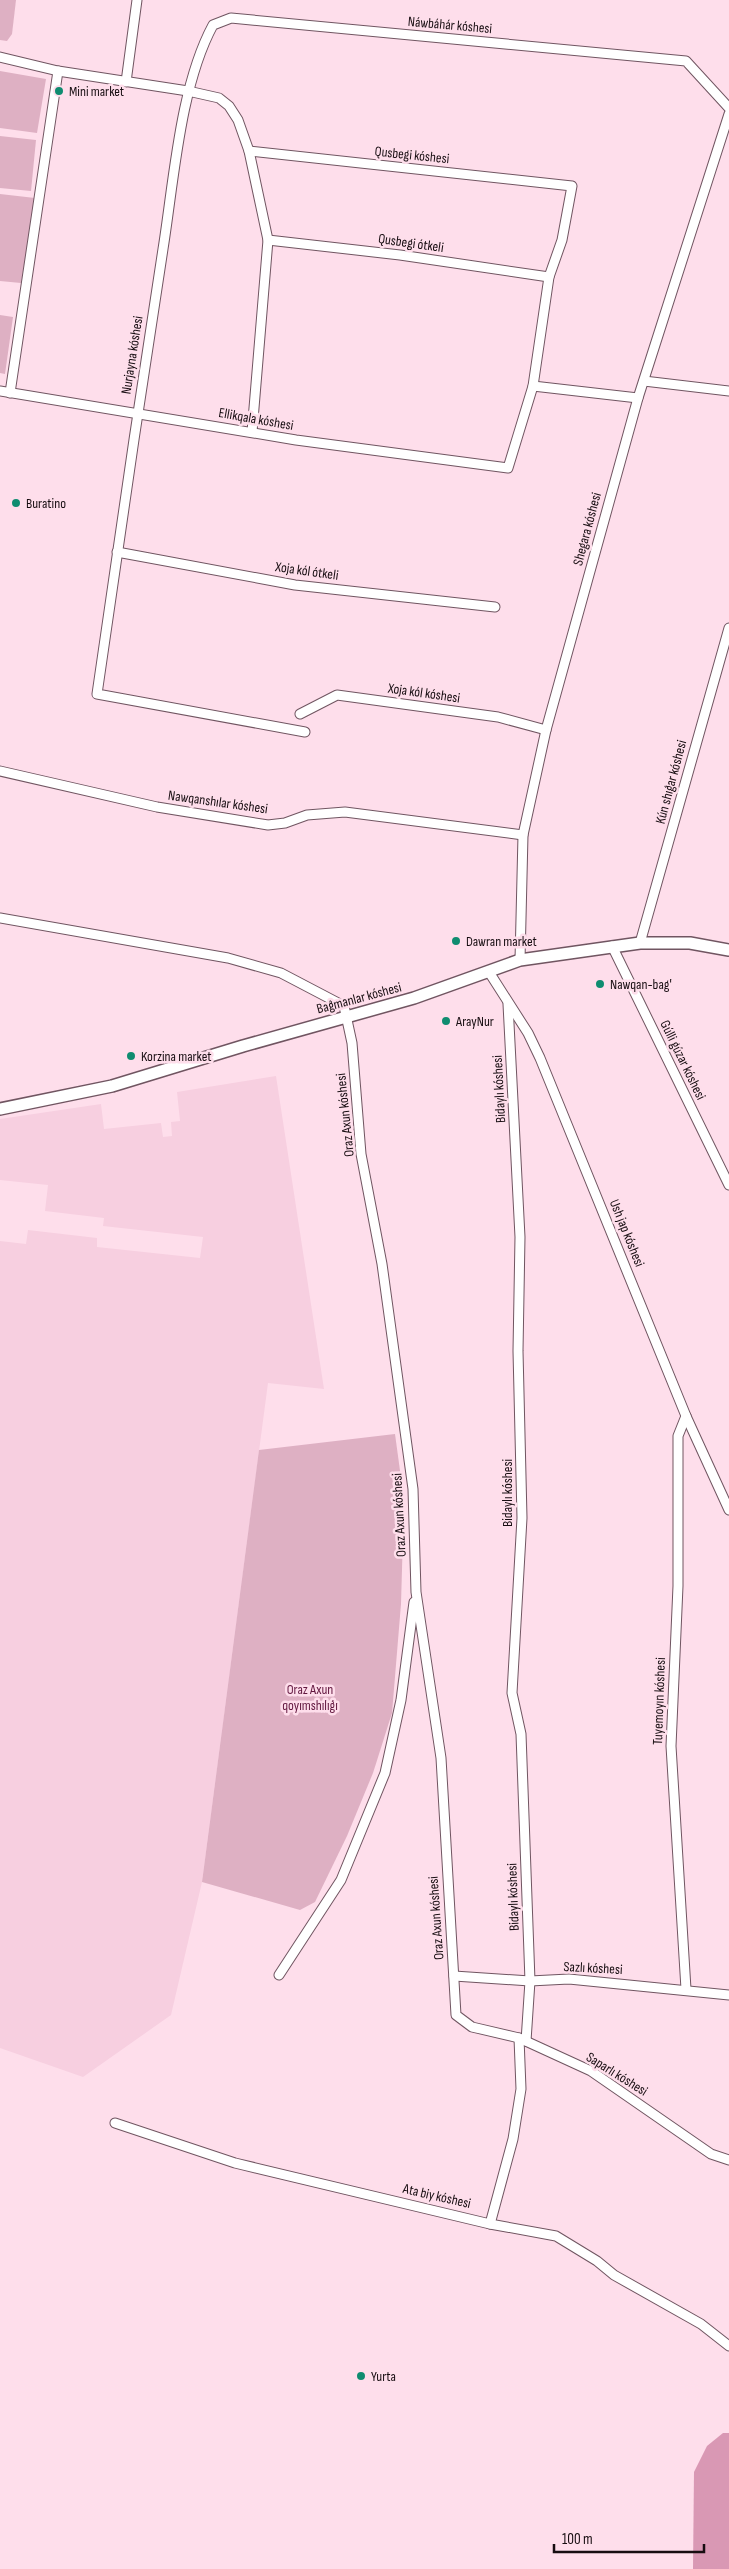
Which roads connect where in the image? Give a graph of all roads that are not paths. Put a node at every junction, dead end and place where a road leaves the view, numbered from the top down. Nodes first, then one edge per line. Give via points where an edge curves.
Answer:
1 (138, 0) edge
2 (213, 25) joint
3 (0, 57) edge
4 (58, 71) junction
5 (126, 82) junction
6 (188, 91) junction
7 (729, 108) edge
8 (729, 114) edge
9 (249, 151) junction
10 (268, 240) junction
11 (550, 277) junction
12 (644, 381) junction
13 (533, 386) junction
14 (729, 391) edge
15 (5, 392) edge
16 (638, 398) junction
17 (137, 413) junction
18 (252, 432) junction
19 (117, 552) junction
20 (495, 607) dead end
21 (729, 628) edge
22 (300, 714) dead end
23 (546, 730) junction
24 (305, 732) dead end
25 (0, 770) edge
26 (523, 835) junction
27 (0, 918) edge
28 (640, 943) junction
29 (612, 946) junction
30 (729, 950) edge
31 (520, 960) junction
32 (489, 972) junction
33 (508, 1004) junction
34 (345, 1017) junction
35 (0, 1109) edge
36 (729, 1186) edge
37 (686, 1416) junction
38 (729, 1510) edge
39 (416, 1592) junction
40 (279, 1975) dead end
41 (454, 1976) junction
42 (530, 1981) junction
43 (686, 1989) junction
44 (729, 1995) edge
45 (456, 2015) joint
46 (522, 2040) junction
47 (115, 2123) dead end
48 (729, 2160) edge
49 (490, 2224) junction
50 (729, 2346) edge

1 - 5 street
2 - 6 street, Nurjayna kóshesi
2 - 7 street, Náwbáhár kóshesi via 231,18 686,61
3 - 4 street
4 - 5 street
4 - 15 street
5 - 6 street
6 - 9 street via 219,98 229,106 238,120
6 - 17 street, Nurjayna kóshesi
8 - 12 street, Shegara kóshesi
9 - 10 street
9 - 11 street, Qusbegi kóshesi via 572,186 562,240
10 - 11 street, Qusbegi ótkeli
10 - 18 street
11 - 13 street
12 - 14 street
12 - 16 street, Shegara kóshesi
13 - 16 street
13 - 18 street, Ellikqala kóshesi via 508,468
15 - 17 street, Ellikqala kóshesi
16 - 23 street, Shegara kóshesi
17 - 18 street, Ellikqala kóshesi
17 - 19 street, Nurjayna kóshesi
19 - 20 street, Xoja kól ótkeli via 295,585
19 - 24 street, Nurjayna kóshesi via 97,694
21 - 28 street, Kún shıǵar kóshesi
22 - 23 street, Xoja kól kóshesi via 337,695 498,717
23 - 26 street, Shegara kóshesi
25 - 26 street, Nawqanshılar kóshesi via 156,807 268,825 307,815 345,812
26 - 31 street, Shegara kóshesi
27 - 34 street via 228,958 281,973 344,1006
28 - 29 street, Baǵmanlar kóshesi
28 - 30 street, Baǵmanlar kóshesi via 690,943
29 - 31 street, Baǵmanlar kóshesi
29 - 36 street, Gúlli gúzar kóshesi
31 - 32 street, Baǵmanlar kóshesi
32 - 33 street, Ush jap kóshesi
32 - 34 street, Baǵmanlar kóshesi
33 - 37 street, Ush jap kóshesi via 540,1058
33 - 42 street, Bidaylı kóshesi via 520,1237 518,1351 522,1518 512,1693 521,1734
34 - 35 street, Baǵmanlar kóshesi via 112,1086
34 - 39 street, Oraz Axun kóshesi via 352,1043 361,1154 381,1255 413,1489
37 - 38 street, Ush jap kóshesi
37 - 43 street, Tuyemoyın kóshesi via 678,1436 678,1586 671,1746
39 - 40 street via 401,1700 385,1772 341,1880
39 - 41 street, Oraz Axun kóshesi via 441,1758
41 - 42 street, Sazlı kóshesi
41 - 45 street, Oraz Axun kóshesi
42 - 43 street, Sazlı kóshesi via 569,1979
42 - 46 street, Bidaylı kóshesi
43 - 44 street, Sazlı kóshesi
45 - 46 street, Saparlı kóshesi via 472,2028
46 - 48 street, Saparlı kóshesi via 591,2071 711,2154
46 - 49 street, Bidaylı kóshesi via 521,2089 513,2139
47 - 49 street, Ata biy kóshesi via 234,2163
49 - 50 street, Ata biy kóshesi via 556,2236 614,2275 701,2324

